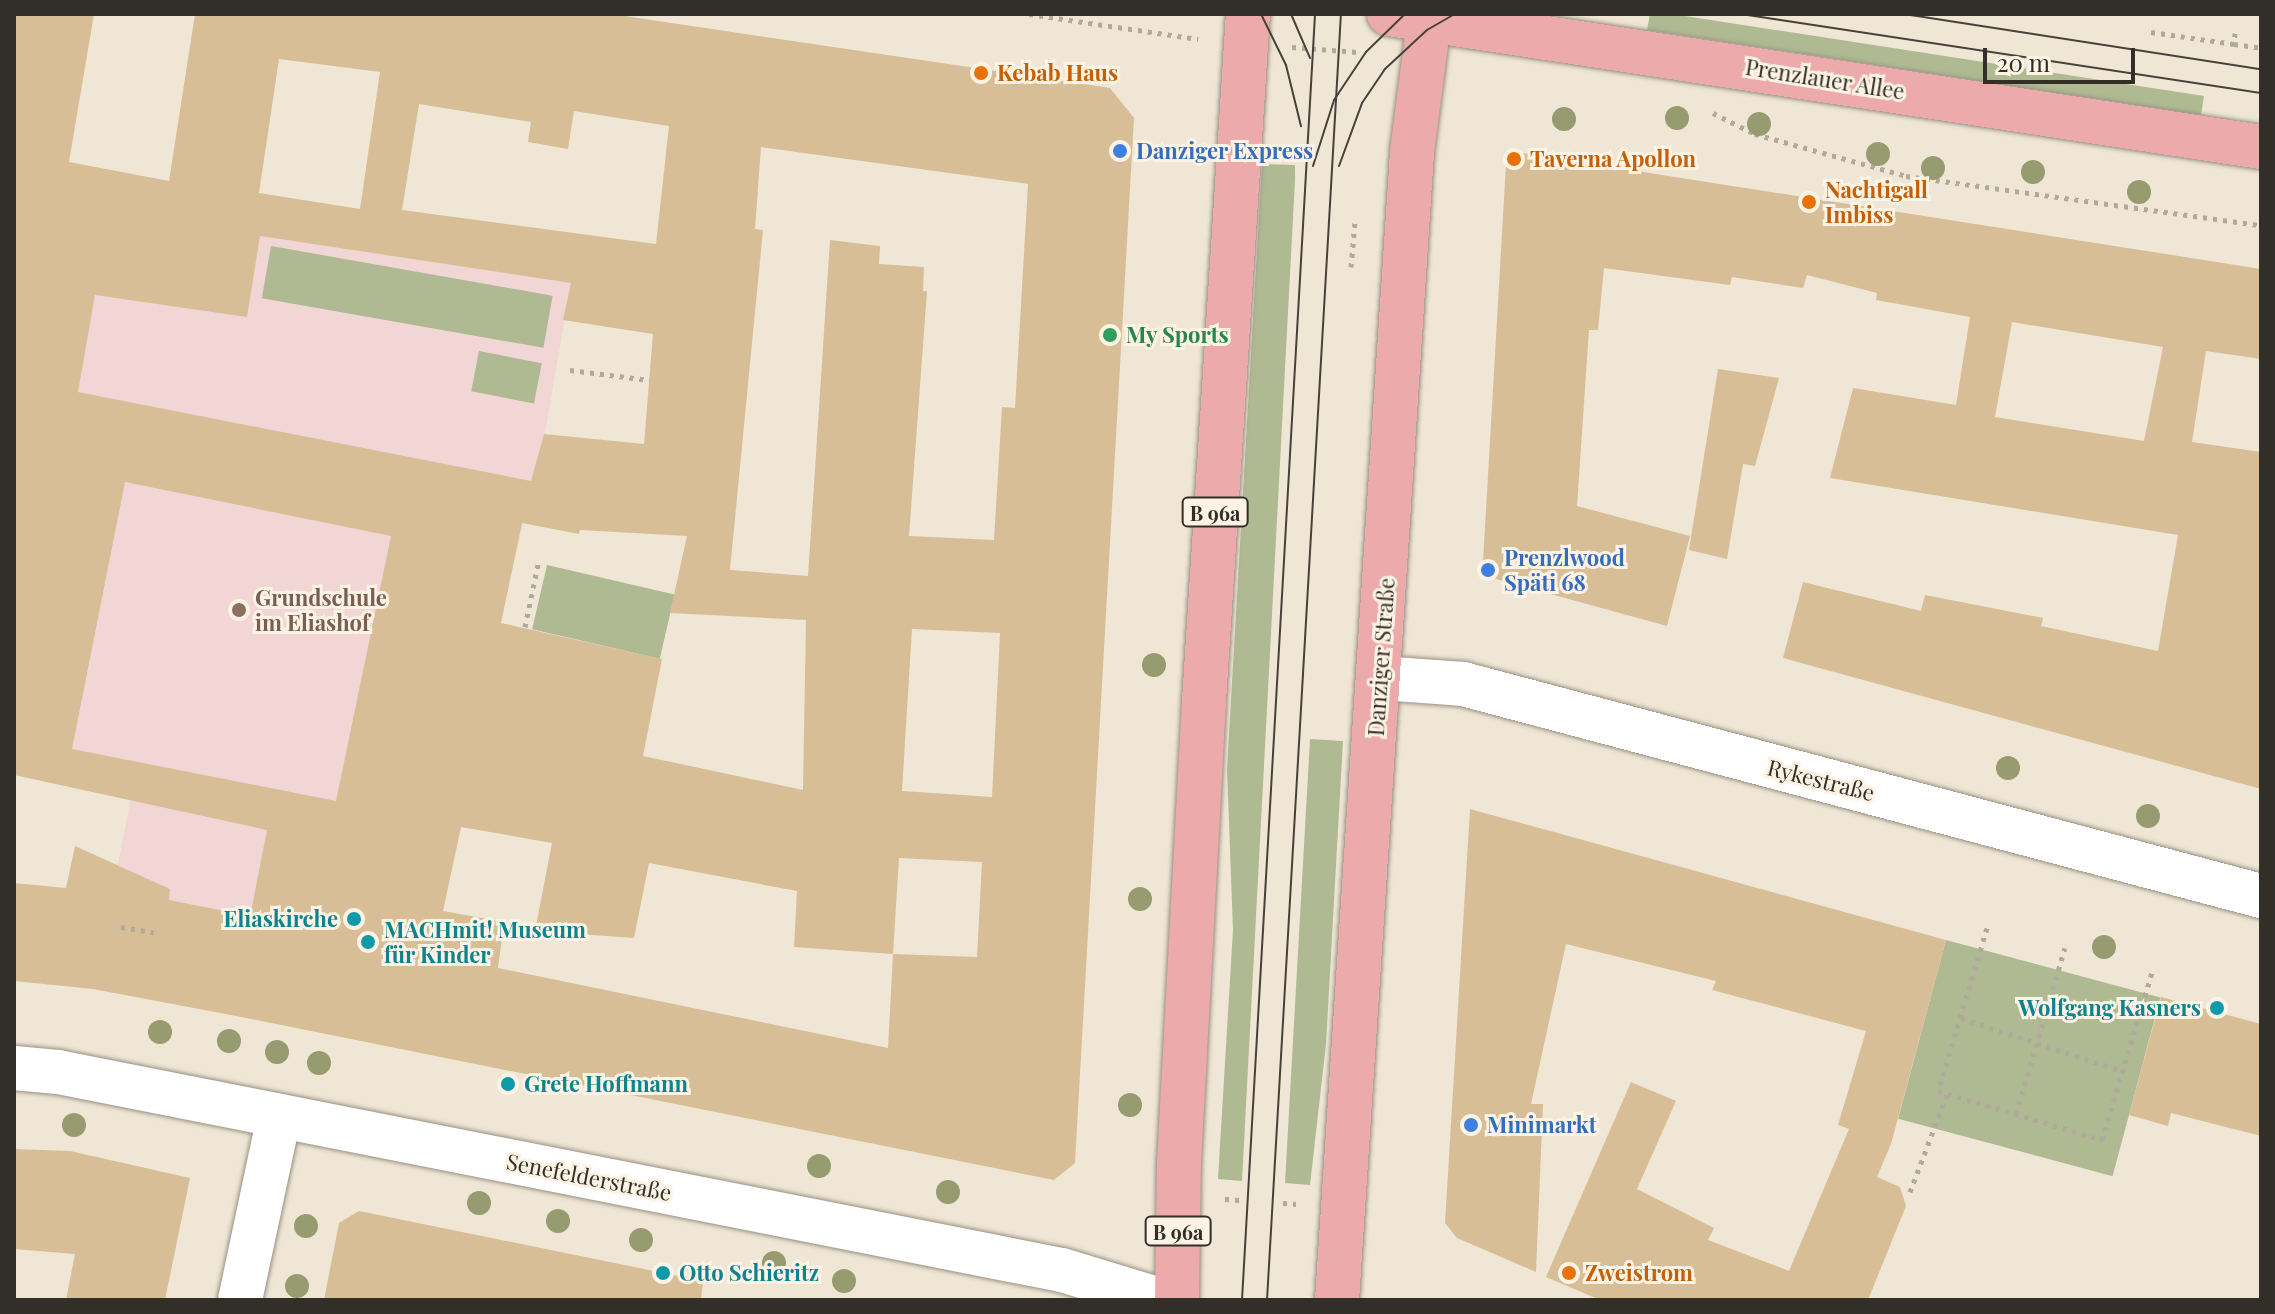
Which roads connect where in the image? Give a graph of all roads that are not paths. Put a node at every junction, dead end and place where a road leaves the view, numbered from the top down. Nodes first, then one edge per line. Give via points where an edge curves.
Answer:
1 (1418, 26) edge
2 (1246, 28) edge
3 (2261, 147) edge
4 (1380, 678) junction
5 (2261, 896) edge
6 (14, 1068) edge
7 (279, 1116) junction
8 (240, 1300) edge
9 (1161, 1300) edge
10 (1177, 1300) edge
11 (1337, 1300) edge

1 - 3 main road, Prenzlauer Allee
1 - 4 main road, Danziger Straße
2 - 10 main road, B 96a via 1180,1131
4 - 5 street, Rykestraße via 1463,684
4 - 11 main road, Danziger Straße
6 - 7 street, Senefelderstraße
7 - 8 street
7 - 9 street, Senefelderstraße via 1062,1270

